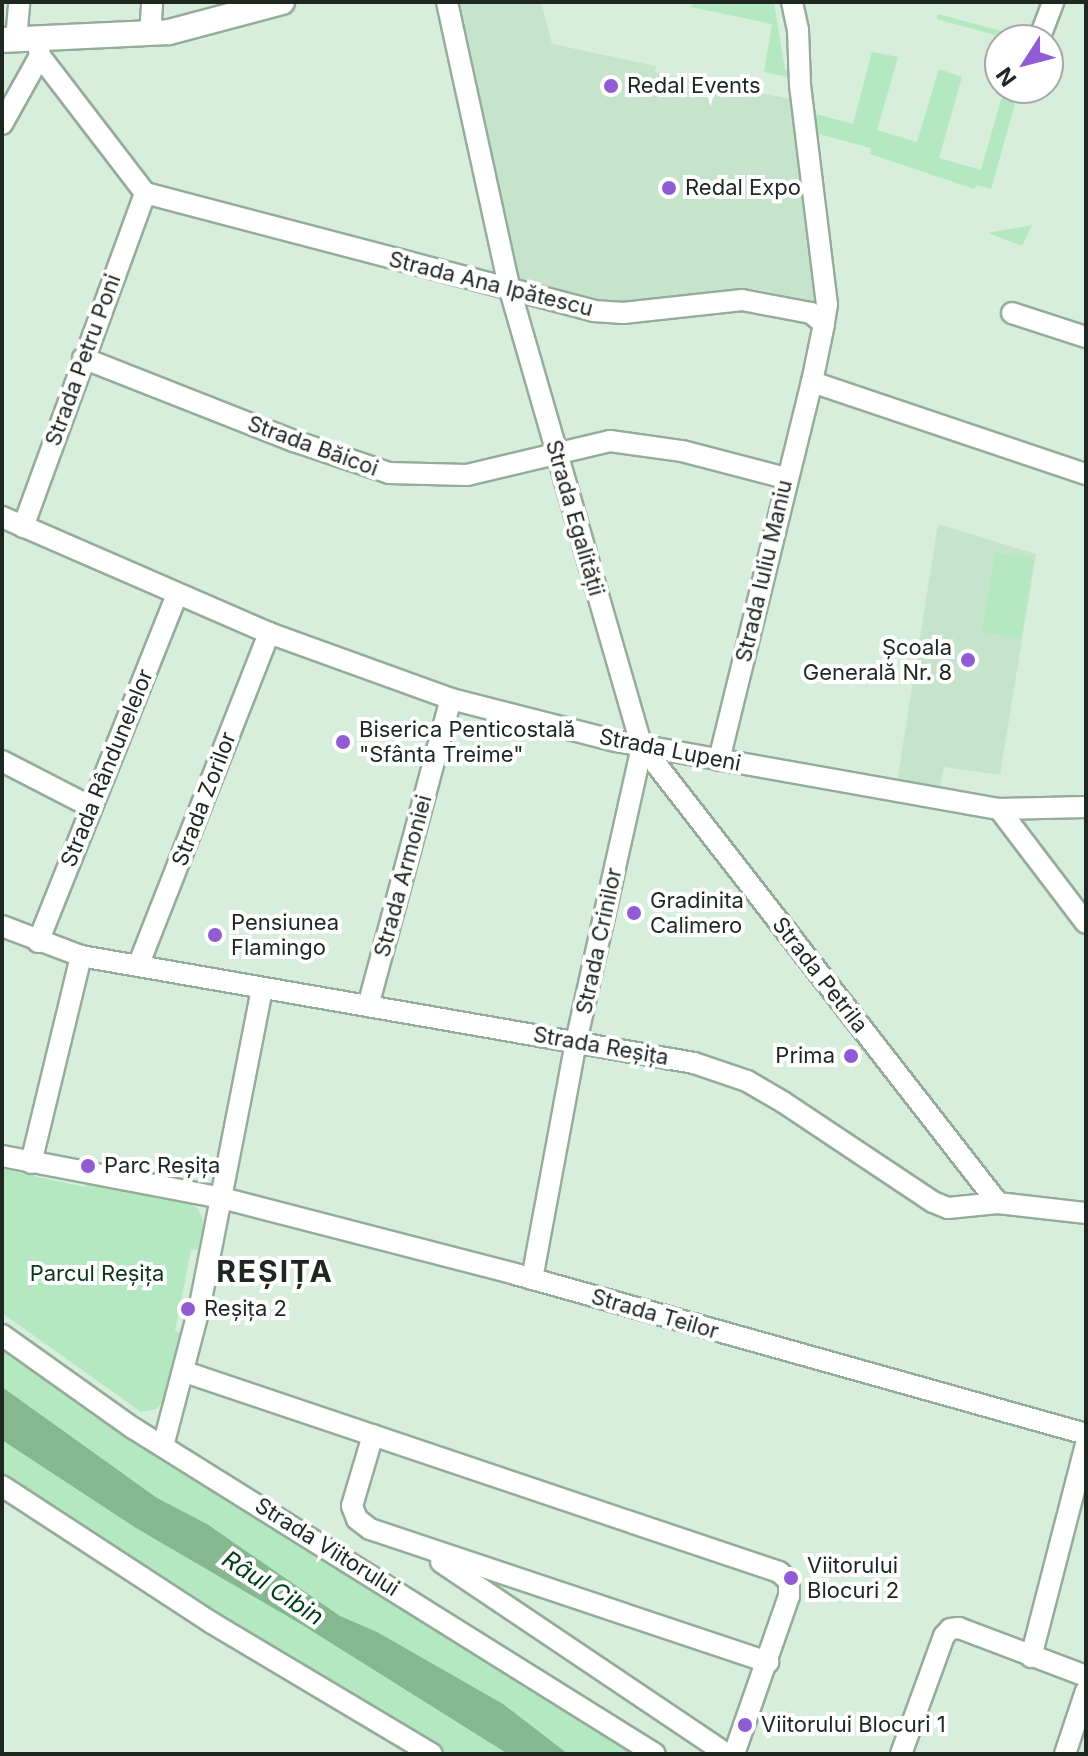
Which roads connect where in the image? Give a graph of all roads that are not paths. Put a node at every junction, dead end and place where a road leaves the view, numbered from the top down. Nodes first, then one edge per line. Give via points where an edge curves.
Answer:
1 (19, 2) edge
2 (152, 2) edge
3 (282, 2) edge
4 (447, 2) edge
5 (792, 2) edge
6 (1053, 2) edge
7 (1045, 24) edge
8 (150, 34) junction
9 (24, 44) edge
10 (2, 124) edge
11 (145, 193) junction
12 (510, 290) junction
13 (1012, 313) dead end
14 (824, 324) junction
15 (1086, 337) edge
16 (83, 358) junction
17 (812, 382) junction
18 (555, 452) junction
19 (1086, 474) edge
20 (786, 478) junction
21 (2, 517) edge
22 (23, 527) junction
23 (177, 595) junction
24 (269, 633) junction
25 (451, 699) junction
26 (642, 746) junction
27 (719, 760) junction
28 (2, 761) edge
29 (91, 807) junction
30 (1086, 807) edge
31 (999, 809) junction
32 (1086, 923) edge
33 (2, 926) edge
34 (38, 942) junction
35 (81, 956) junction
36 (138, 966) junction
37 (262, 988) junction
38 (368, 1006) junction
39 (576, 1042) junction
40 (2, 1156) edge
41 (31, 1163) junction
42 (222, 1198) junction
43 (998, 1203) junction
44 (1086, 1213) edge
45 (532, 1279) junction
46 (2, 1335) edge
47 (185, 1372) junction
48 (1086, 1434) edge
49 (373, 1435) junction
50 (1086, 1445) edge
51 (163, 1446) junction
52 (2, 1486) edge
53 (418, 1546) junction
54 (1031, 1657) junction
55 (768, 1662) junction
56 (1086, 1676) edge
57 (1086, 1691) edge
58 (432, 1754) edge
59 (655, 1754) edge
60 (727, 1754) edge
61 (734, 1754) edge
62 (901, 1754) edge
63 (1065, 1754) edge

1 - 9 street
2 - 8 street
3 - 8 main road via 206,25
4 - 12 street, Strada Egalității
5 - 14 street via 827,304
6 - 7 street
8 - 9 main road
9 - 10 street
9 - 11 street
11 - 12 street, Strada Ana Ipătescu
11 - 16 street, Strada Petru Poni
12 - 14 street, Strada Ana Ipătescu via 610,313 762,302 811,313
12 - 18 street, Strada Egalității
13 - 15 street
14 - 17 street
16 - 18 street, Strada Băicoi via 389,473 467,475
16 - 22 street, Strada Petru Poni
17 - 19 street
17 - 20 street, Strada Iuliu Maniu
18 - 20 street, Strada Băicoi via 624,441
18 - 26 street, Strada Egalității
20 - 27 street, Strada Iuliu Maniu
21 - 22 street, Strada Lupeni
22 - 23 street, Strada Lupeni
23 - 24 street, Strada Lupeni
23 - 29 street, Strada Rândunelelor
24 - 25 street, Strada Lupeni
24 - 36 street, Strada Zorilor
25 - 26 street, Strada Lupeni
25 - 38 street, Strada Armoniei
26 - 27 street, Strada Lupeni
26 - 39 street, Strada Crinilor
26 - 43 street, Strada Petrila
27 - 31 street, Strada Lupeni
28 - 29 street
29 - 34 street, Strada Rândunelelor
30 - 31 street, Strada Lupeni
31 - 32 street
33 - 34 street, Strada Reșița
34 - 35 street, Strada Reșița
35 - 36 street, Strada Reșița
35 - 41 street
36 - 37 street, Strada Reșița
37 - 38 street, Strada Reșița
37 - 42 street
38 - 39 street, Strada Reșița
39 - 43 street, Strada Reșița via 723,1071 820,1124 933,1202 959,1209
39 - 45 street, Strada Crinilor
40 - 41 street
41 - 42 street
42 - 45 street, Strada Teilor
42 - 47 street
43 - 44 street, Strada Reșița
45 - 48 street, Strada Teilor
46 - 51 street, Strada Viitorului
47 - 49 street
47 - 51 street
49 - 53 street, Strada Viitorului via 353,1511 370,1529
49 - 55 street via 779,1572 789,1581 789,1596
50 - 54 street
51 - 59 street, Strada Viitorului
52 - 58 street via 212,1623
53 - 55 street, Strada Viitorului
53 - 60 street
54 - 56 street
54 - 62 street via 950,1629
55 - 61 street
57 - 63 street

